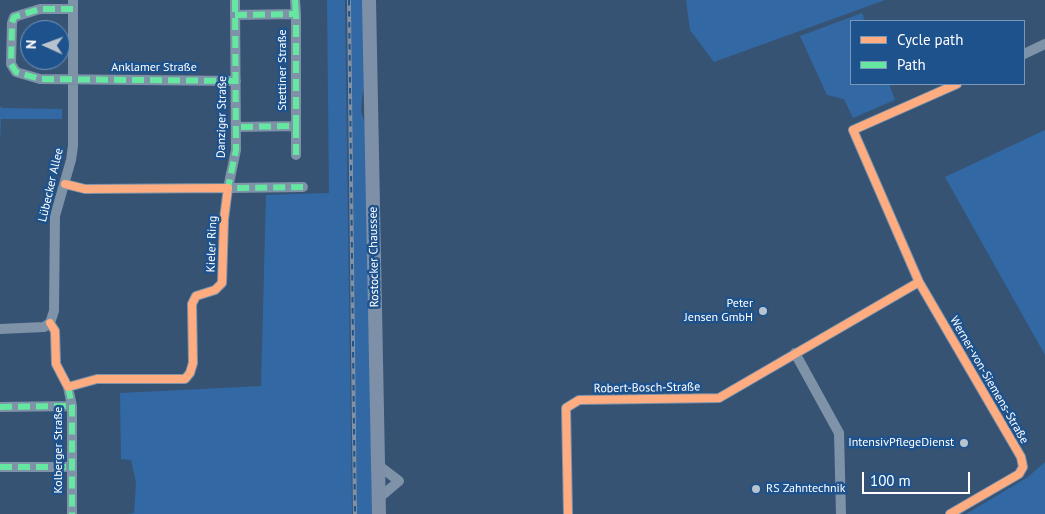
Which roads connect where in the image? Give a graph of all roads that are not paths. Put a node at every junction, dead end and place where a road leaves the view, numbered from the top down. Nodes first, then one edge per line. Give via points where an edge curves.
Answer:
1 (235, 0) edge
2 (296, 0) edge
3 (369, 0) edge
4 (73, 5) edge
5 (296, 14) junction
6 (236, 15) junction
7 (1045, 44) edge
8 (1025, 54) edge
9 (73, 80) junction
10 (236, 81) junction
11 (955, 85) edge
12 (296, 126) junction
13 (236, 128) junction
14 (296, 155) dead end
15 (65, 184) junction
16 (303, 187) dead end
17 (228, 188) junction
18 (919, 282) junction
19 (50, 323) junction
20 (0, 329) edge
21 (794, 353) junction
22 (68, 387) junction
23 (72, 406) junction
24 (0, 407) edge
25 (378, 465) junction
26 (0, 467) edge
27 (72, 467) junction
28 (379, 498) junction
29 (72, 514) edge
30 (379, 514) edge
31 (568, 514) edge
32 (841, 514) edge
33 (950, 514) edge

1 - 6 street, Danziger Straße
2 - 5 street
3 - 25 main road, Rostocker Chaussee
4 - 9 street, Lübecker Allee
4 - 9 street, Anklamer Straße via 40,9 14,17 11,64 16,72 28,77
5 - 6 street, Stettiner Straße
5 - 12 street, Stettiner Straße
6 - 10 street, Danziger Straße
7 - 8 street
9 - 10 street, Anklamer Straße
9 - 15 street, Lübecker Allee via 73,146
10 - 13 street, Danziger Straße
11 - 18 street, Werner-von-Siemens-Straße via 853,130
12 - 13 street, Stettiner Straße
12 - 14 street
13 - 17 street, Danziger Straße via 235,162
15 - 17 street via 85,189
15 - 19 street, Lübecker Allee via 54,216 54,311
16 - 17 street
17 - 22 street, Kieler Ring via 224,210 222,283 215,290 196,296 192,304 193,363 190,373 185,379 97,379
18 - 21 street
18 - 33 street, Werner-von-Siemens-Straße via 986,394 1021,457 1023,467 1018,474
19 - 20 street via 38,328
19 - 22 street via 55,332 56,364
21 - 31 street, Robert-Bosch-Straße via 719,398 580,400 566,408
21 - 32 street via 838,433
22 - 23 street, Kolberger Straße
23 - 24 street
23 - 27 street, Kolberger Straße
25 - 28 main road, Rostocker Chaussee
25 - 28 street via 399,481
26 - 27 street
27 - 29 street, Kolberger Straße
28 - 30 main road, Rostocker Chaussee

